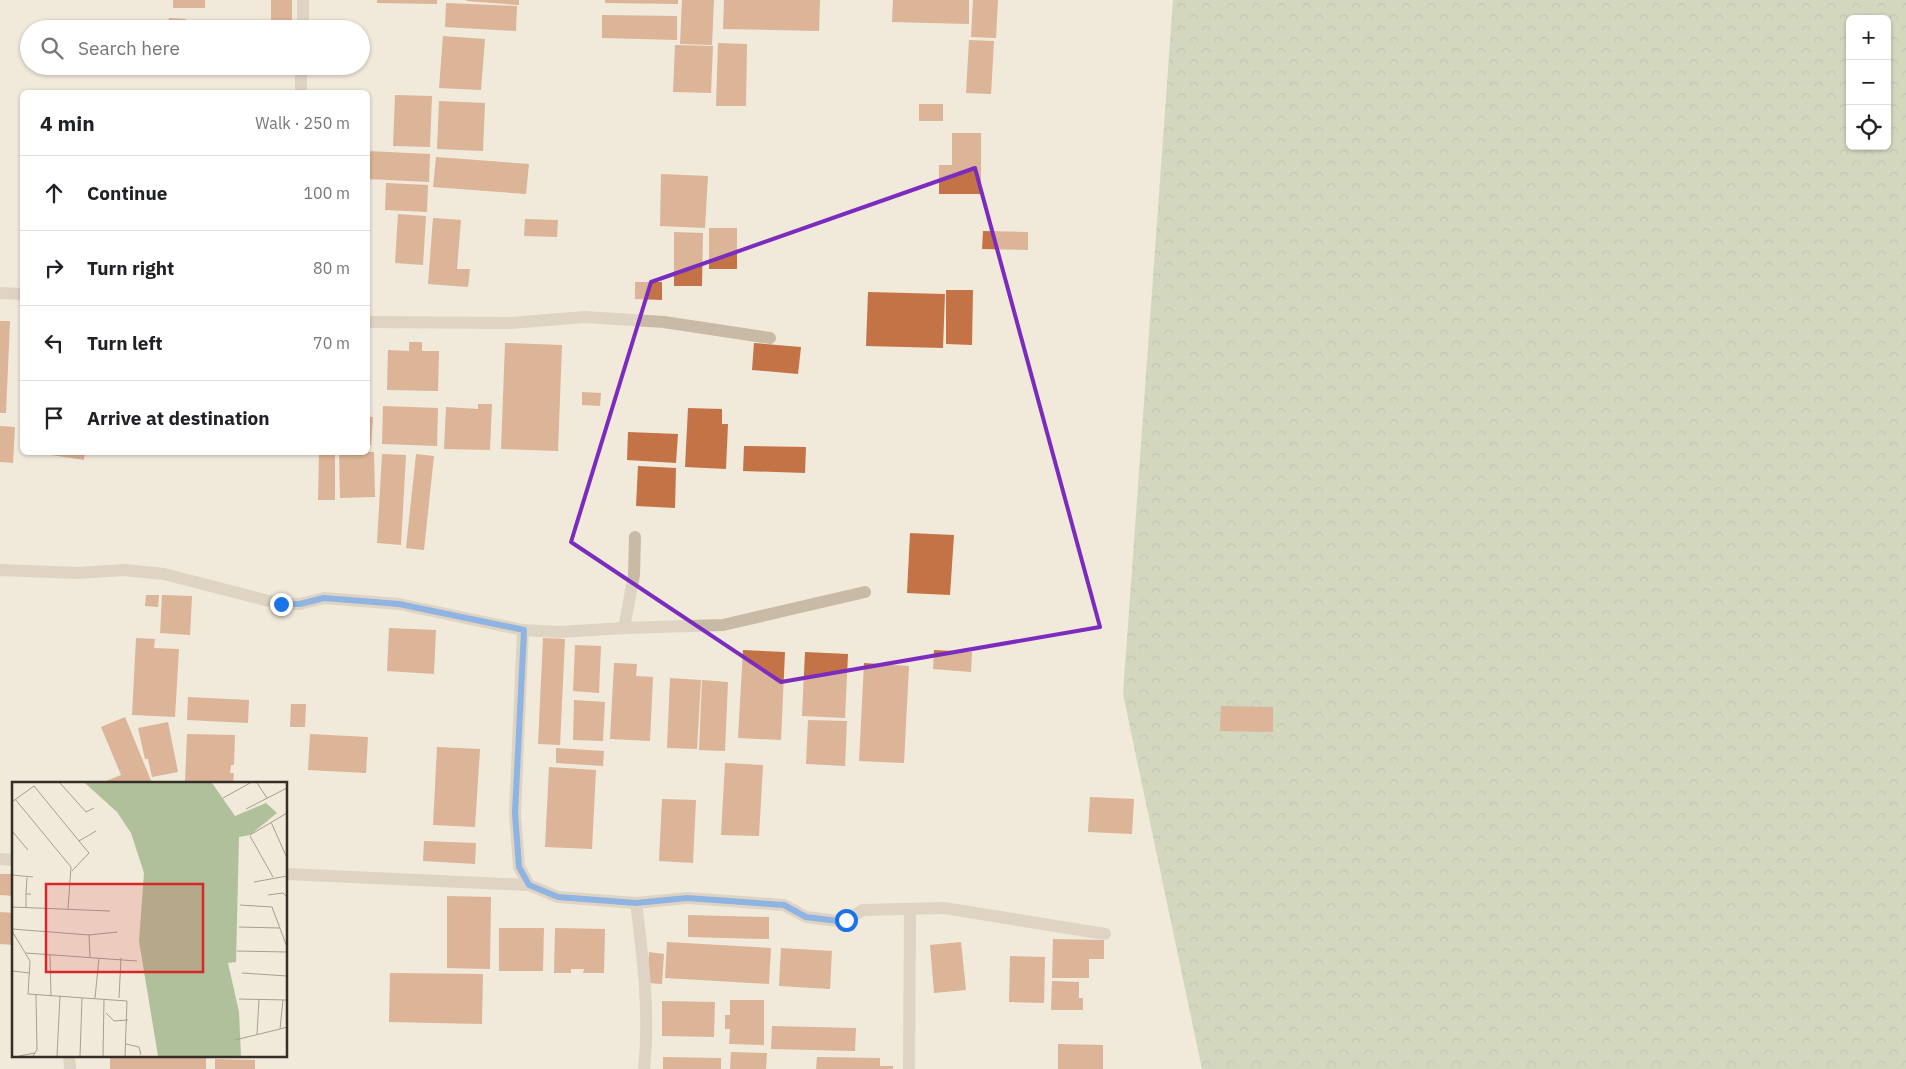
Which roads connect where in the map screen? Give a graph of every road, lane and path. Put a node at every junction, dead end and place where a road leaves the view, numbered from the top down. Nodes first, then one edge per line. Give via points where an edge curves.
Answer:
1 (303, 0) edge
2 (303, 20) edge
3 (301, 75) edge
4 (301, 90) edge
5 (0, 293) edge
6 (20, 294) edge
7 (370, 322) edge
8 (770, 338) dead end
9 (636, 537) dead end
10 (0, 570) edge
11 (865, 592) dead end
12 (624, 628) junction
13 (524, 630) junction
14 (288, 874) edge
15 (529, 885) junction
16 (636, 903) junction
17 (910, 909) junction
18 (1105, 934) dead end
19 (69, 1056) edge
20 (70, 1069) edge
21 (644, 1069) edge
22 (909, 1069) edge

1 - 2 street
3 - 4 street
5 - 6 street
7 - 8 street via 510,323 585,317 664,322
9 - 12 street via 634,575
10 - 13 street via 78,573 124,570 164,574 281,604 300,604 324,598 399,604
11 - 12 street via 724,625
12 - 13 street via 560,632
13 - 15 street via 515,813 519,867
14 - 15 street
15 - 16 street via 558,897
16 - 17 street via 687,898 784,905 806,917 838,921 863,910
16 - 21 street via 644,970
17 - 18 street via 944,908
17 - 22 street
19 - 20 street

